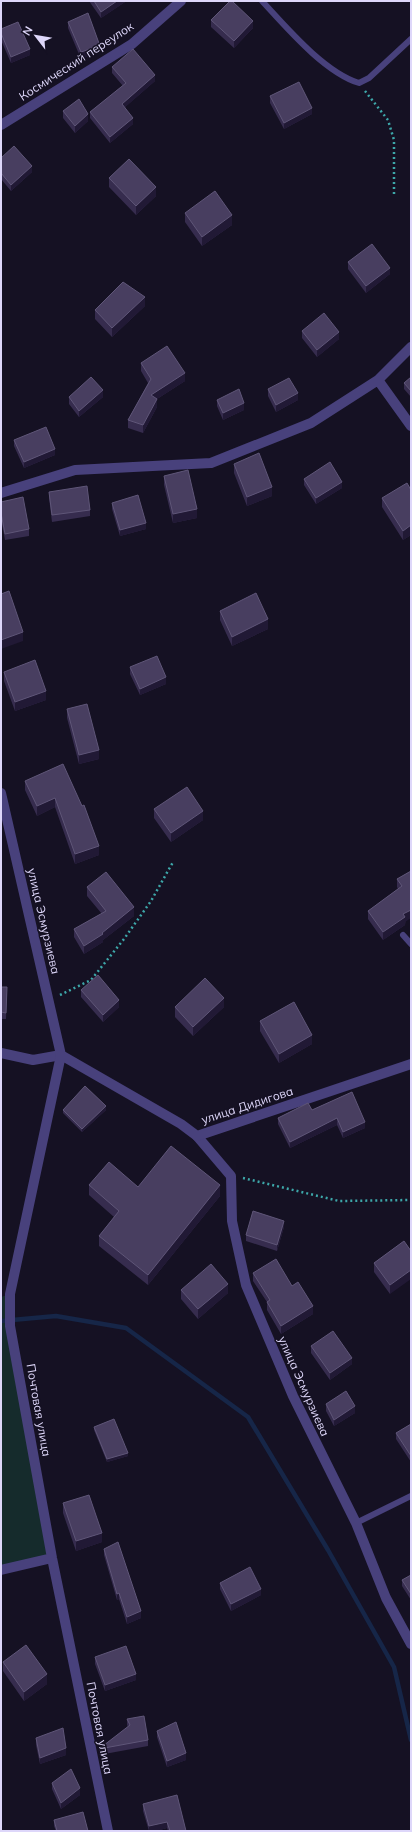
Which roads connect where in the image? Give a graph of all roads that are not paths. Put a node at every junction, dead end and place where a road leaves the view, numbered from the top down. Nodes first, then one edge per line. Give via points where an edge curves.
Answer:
1 (181, 1) edge
2 (262, 1) edge
3 (411, 39) edge
4 (1, 125) edge
5 (411, 346) edge
6 (378, 380) junction
7 (411, 426) edge
8 (1, 493) edge
9 (1, 793) edge
10 (404, 935) dead end
11 (411, 944) edge
12 (1, 1053) edge
13 (61, 1055) junction
14 (411, 1064) edge
15 (197, 1136) junction
16 (411, 1496) edge
17 (356, 1523) junction
18 (52, 1558) junction
19 (1, 1570) edge
20 (411, 1644) edge
21 (108, 1831) edge

1 - 4 street, Космический переулок via 132,44
2 - 3 lane via 321,60 345,78 359,83 369,78
5 - 6 street
6 - 7 street
6 - 8 street via 311,423 211,463 75,470
9 - 13 street, улица Эсмурзиева
10 - 11 lane
12 - 13 street via 33,1060
13 - 15 street, улица Дидигова via 182,1124
13 - 18 street, Почтовая улица via 10,1294 9,1311
14 - 15 street, улица Дидигова
15 - 17 street, улица Эсмурзиева via 231,1176 232,1221 246,1285 292,1396
16 - 17 lane
17 - 20 street, улица Эсмурзиева via 386,1598
18 - 19 street
18 - 21 street, Почтовая улица

